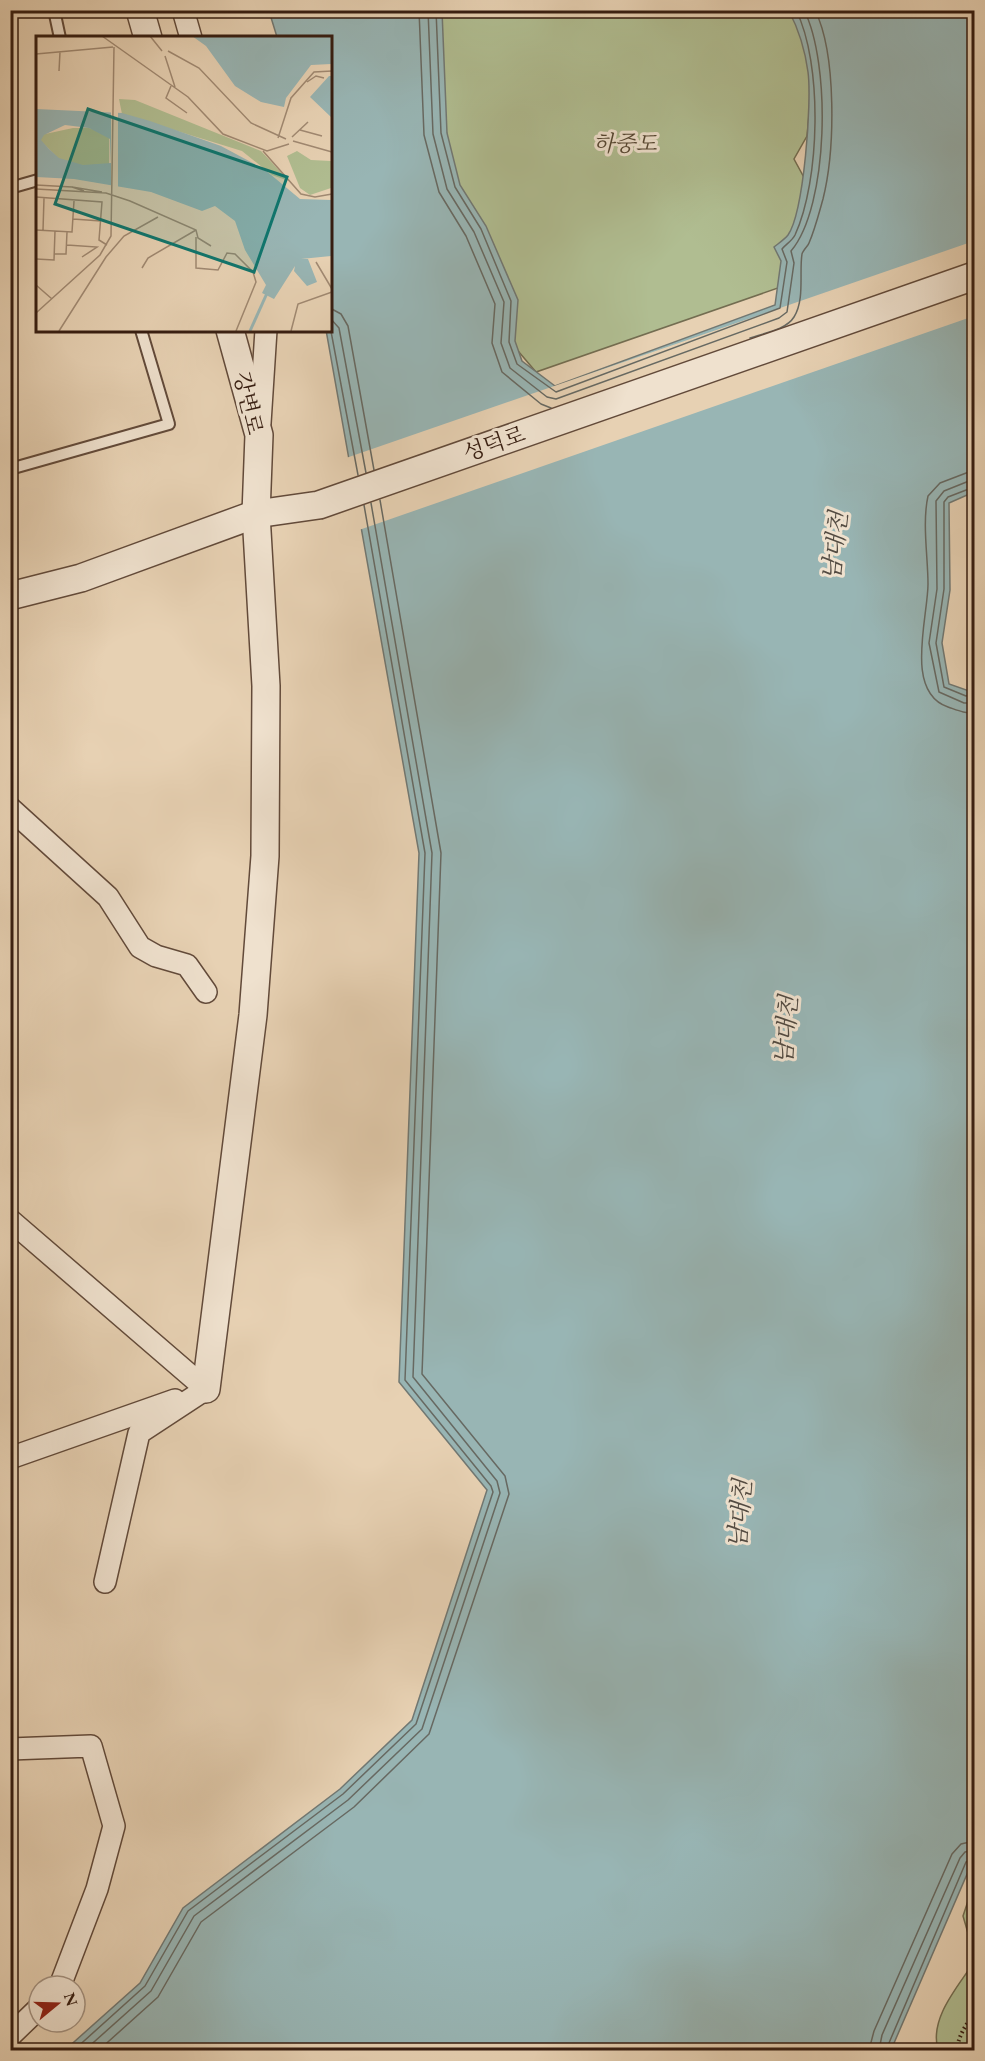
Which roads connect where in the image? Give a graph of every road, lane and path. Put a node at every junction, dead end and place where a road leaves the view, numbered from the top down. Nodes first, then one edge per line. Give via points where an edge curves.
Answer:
1 (54, 10) edge
2 (140, 10) edge
3 (183, 10) edge
4 (60, 36) edge
5 (147, 36) edge
6 (190, 36) edge
7 (36, 181) edge
8 (10, 188) edge
9 (975, 276) edge
10 (142, 332) edge
11 (231, 332) edge
12 (266, 332) edge
13 (259, 435) junction
14 (10, 469) edge
15 (256, 514) junction
16 (10, 596) edge
17 (10, 808) edge
18 (206, 992) dead end
19 (10, 1220) edge
20 (206, 1389) junction
21 (10, 1458) edge
22 (105, 1582) dead end
23 (10, 1749) edge
24 (65, 1974) edge
25 (975, 2016) edge
26 (27, 2020) edge
27 (10, 2036) edge
28 (957, 2050) edge

1 - 4 lane
2 - 5 street
3 - 6 street
7 - 8 lane
9 - 15 street, 성덕로 via 319,505
10 - 14 lane via 169,424
11 - 13 street, 강변로
12 - 13 street
13 - 15 street, 강변로
15 - 16 street, 성덕로 via 81,578
15 - 20 street, 강변로 via 267,686 265,856 253,1014
17 - 18 street via 108,897 140,946 156,956 187,965
19 - 20 street
20 - 21 street
20 - 22 street via 139,1433
23 - 24 street via 91,1746 114,1826 97,1889
25 - 28 path
26 - 27 street

